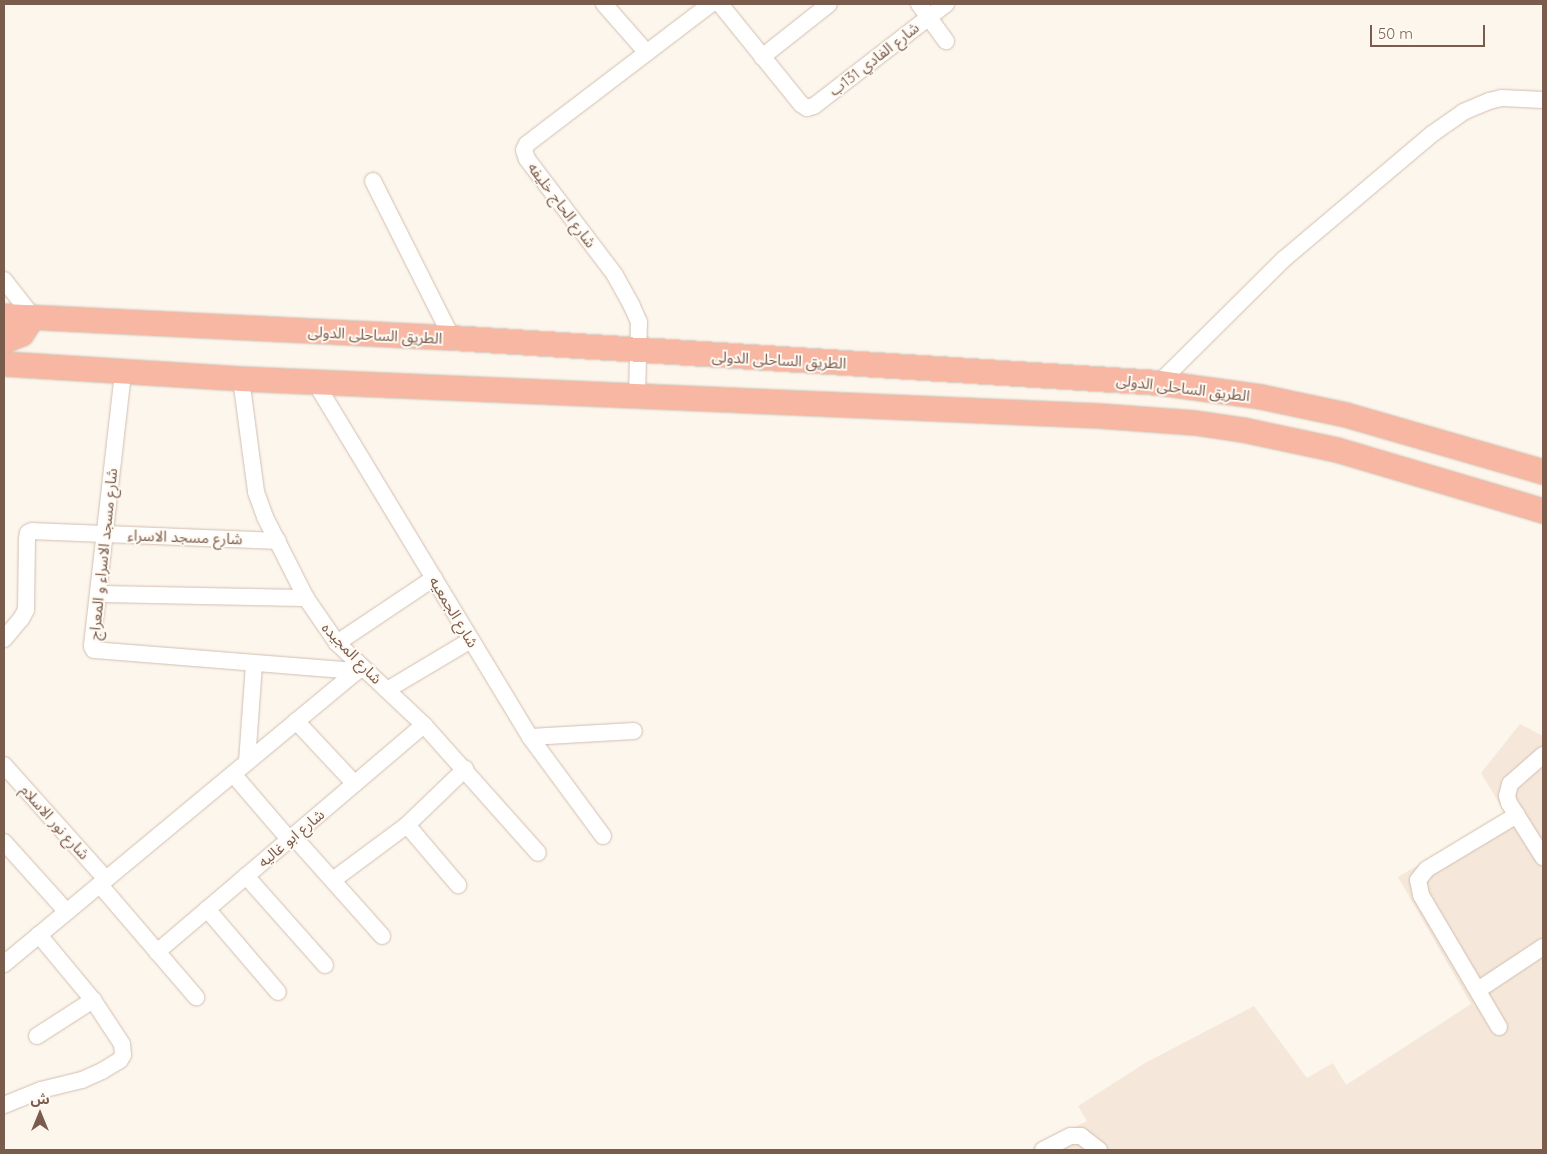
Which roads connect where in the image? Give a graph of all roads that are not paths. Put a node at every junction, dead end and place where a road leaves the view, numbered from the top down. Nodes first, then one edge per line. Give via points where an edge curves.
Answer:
1 (604, 4) edge
2 (829, 4) edge
3 (919, 4) edge
4 (946, 4) edge
5 (720, 5) edge
6 (929, 17) junction
7 (946, 41) dead end
8 (647, 53) junction
9 (762, 57) junction
10 (1543, 100) edge
11 (373, 181) dead end
12 (4, 280) edge
13 (4, 316) edge
14 (33, 317) junction
15 (452, 338) junction
16 (4, 341) edge
17 (639, 352) junction
18 (4, 364) edge
19 (123, 373) junction
20 (241, 379) junction
21 (315, 382) junction
22 (1159, 383) junction
23 (637, 396) junction
24 (1543, 472) edge
25 (1543, 511) edge
26 (105, 534) junction
27 (278, 541) junction
28 (434, 578) junction
29 (98, 594) junction
30 (306, 598) junction
31 (4, 639) edge
32 (471, 640) junction
33 (337, 643) junction
34 (254, 664) junction
35 (360, 669) junction
36 (387, 690) junction
37 (296, 722) junction
38 (424, 724) junction
39 (634, 731) dead end
40 (530, 738) junction
41 (1543, 755) edge
42 (247, 762) junction
43 (4, 765) edge
44 (465, 770) junction
45 (232, 774) junction
46 (354, 784) junction
47 (1517, 816) junction
48 (407, 825) junction
49 (603, 836) dead end
50 (291, 837) junction
51 (4, 842) edge
52 (538, 853) dead end
53 (1543, 857) edge
54 (246, 876) junction
55 (333, 880) junction
56 (103, 882) junction
57 (458, 885) dead end
58 (207, 909) junction
59 (67, 912) junction
60 (39, 935) junction
61 (382, 936) dead end
62 (1543, 947) edge
63 (157, 952) junction
64 (4, 964) edge
65 (326, 965) dead end
66 (1478, 990) junction
67 (278, 992) dead end
68 (196, 997) dead end
69 (93, 1000) junction
70 (1499, 1027) dead end
71 (37, 1036) dead end
72 (4, 1105) edge
73 (1044, 1150) edge
74 (1099, 1150) edge

1 - 8 street
2 - 9 street
3 - 6 street
4 - 6 street, شارع الفادي 131ب
5 - 8 street, شارع الحاج خليفه
5 - 9 street
6 - 7 street
6 - 9 street, شارع الفادي 131ب via 808,108 801,104
8 - 17 street, شارع الحاج خليفه via 527,144 524,153 622,287 639,322
10 - 22 street via 1502,98 1489,101 1463,112 1432,134 1284,259
11 - 15 street
12 - 14 street
13 - 14 highway, الطريق الساحلى الدولى
14 - 15 highway, الطريق الساحلى الدولى
14 - 16 highway via 22,334
15 - 17 highway, الطريق الساحلى الدولى
17 - 22 highway, الطريق الساحلى الدولى
17 - 23 street, شارع الحاج خليفه
18 - 19 highway
19 - 20 highway
19 - 26 street, شارع مسجد الاسراء و المعراج
20 - 21 highway
20 - 27 street, شارع المجيده via 256,492
21 - 23 highway
21 - 28 street, شارع الجمعيه
22 - 24 highway, الطريق الساحلى الدولى via 1261,397 1337,413
23 - 25 highway via 1195,423 1337,450
26 - 27 street, شارع مسجد الاسراء
26 - 29 street, شارع مسجد الاسراء و المعراج
26 - 31 street, شارع مسجد الاسراء via 28,532 26,610
27 - 30 street, شارع المجيده
28 - 32 street, شارع الجمعيه
28 - 33 street
29 - 30 street
29 - 34 street, شارع مسجد الاسراء و المعراج via 92,646 96,651
30 - 33 street, شارع المجيده
32 - 36 street
32 - 40 street, شارع الجمعيه
33 - 35 street, شارع المجيده
34 - 35 street, شارع مسجد الاسراء و المعراج
34 - 42 street
35 - 36 street, شارع المجيده
35 - 37 street
36 - 38 street, شارع المجيده
37 - 42 street
37 - 46 street
38 - 44 street, شارع المجيده
38 - 46 street, شارع ابو غاليه
39 - 40 street
40 - 49 street, شارع الجمعيه
41 - 47 street via 1507,790 1509,803
42 - 45 street
43 - 56 street, شارع نور الاسلام
44 - 48 street
44 - 52 street, شارع المجيده
45 - 50 street
45 - 56 street
46 - 50 street, شارع ابو غاليه
47 - 53 street
47 - 66 street via 1427,869 1418,880 1421,895
48 - 55 street
48 - 57 street
50 - 54 street, شارع ابو غاليه
50 - 55 street
51 - 59 street
54 - 58 street, شارع ابو غاليه
54 - 65 street
55 - 61 street
56 - 59 street
56 - 63 street, شارع نور الاسلام
58 - 63 street, شارع ابو غاليه
58 - 67 street
59 - 60 street
60 - 64 street
60 - 69 street
62 - 66 street
63 - 68 street, شارع نور الاسلام
66 - 70 street
69 - 71 street
69 - 72 street via 122,1044 120,1060 82,1080 41,1090
73 - 74 street via 1071,1136 1081,1136

